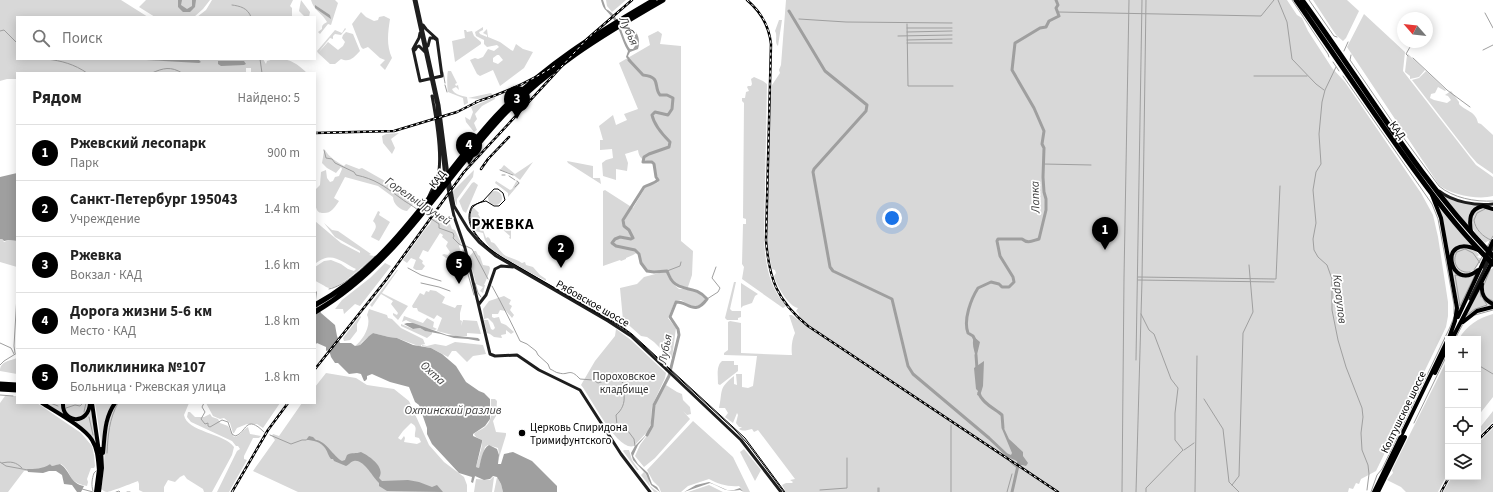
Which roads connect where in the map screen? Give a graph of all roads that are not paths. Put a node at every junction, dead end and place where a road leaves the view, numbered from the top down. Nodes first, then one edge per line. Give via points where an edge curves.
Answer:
1 (415, 0) edge
2 (654, 0) edge
3 (663, 0) edge
4 (1296, 0) edge
5 (1302, 0) edge
6 (420, 14) junction
7 (419, 24) junction
8 (438, 45) junction
9 (425, 53) junction
10 (429, 56) junction
11 (414, 57) junction
12 (430, 74) junction
13 (468, 153) junction
14 (1427, 179) junction
15 (1431, 193) junction
16 (427, 204) junction
17 (1493, 204) edge
18 (1493, 209) edge
19 (1471, 233) junction
20 (1493, 241) edge
21 (1493, 246) edge
22 (1481, 249) junction
23 (1493, 254) edge
24 (1493, 260) edge
25 (1493, 264) edge
26 (1480, 266) junction
27 (516, 269) junction
28 (1482, 282) junction
29 (326, 303) junction
30 (316, 305) edge
31 (478, 306) junction
32 (1493, 306) edge
33 (316, 311) edge
34 (1456, 332) junction
35 (1451, 336) edge
36 (1451, 336) edge
37 (1451, 336) edge
38 (1451, 336) edge
39 (1452, 336) edge
40 (1445, 348) edge
41 (1445, 353) edge
42 (0, 384) edge
43 (16, 385) edge
44 (2, 390) edge
45 (16, 391) edge
46 (44, 404) edge
47 (63, 404) edge
48 (92, 404) edge
49 (92, 404) edge
50 (92, 404) edge
51 (114, 404) edge
52 (102, 457) junction
53 (99, 471) junction
54 (97, 492) edge
55 (650, 492) edge
56 (780, 492) edge
57 (1374, 492) edge
58 (1378, 492) edge

1 - 6 main road, Рябовское шоссе
1 - 7 main road, Рябовское шоссе
2 - 13 highway, КАД via 590,37 546,70 505,107
3 - 13 highway, КАД via 593,41 549,73 508,110
4 - 15 highway, КАД
5 - 14 highway, КАД
6 - 8 main road via 425,28 436,37
6 - 10 main road, Рябовское шоссе
7 - 9 main road, Рябовское шоссе
7 - 11 main road via 420,36 414,48
8 - 10 main road via 435,38 430,39
8 - 11 main road via 442,76 420,81
9 - 11 main road via 418,46 414,50
9 - 12 main road, Рябовское шоссе
10 - 12 main road, Рябовское шоссе
12 - 16 main road via 439,165 436,182
12 - 27 main road, Рябовское шоссе via 440,110 452,200 475,238
12 - 31 main road, Рябовское шоссе via 449,195 465,248
13 - 16 highway, КАД
14 - 17 main road via 1452,199
14 - 19 highway, КАД
15 - 22 highway, КАД via 1453,221
15 - 35 main road via 1441,218 1456,303 1456,318
16 - 29 highway, КАД via 367,269
16 - 29 highway, КАД via 420,217 379,264 360,281
18 - 19 main road via 1482,206 1474,211 1469,221
19 - 22 highway, КАД
20 - 26 main road
21 - 36 main road, Колтушское шоссе
22 - 23 highway, КАД
22 - 25 highway, КАД
22 - 26 main road via 1462,246 1454,251 1451,260 1455,271 1464,275 1473,274
23 - 37 main road, Колтушское шоссе
24 - 28 main road
26 - 38 main road
27 - 31 main road via 496,267 486,295
27 - 56 main road, Рябовское шоссе via 631,336 741,440
28 - 32 main road via 1483,296
28 - 34 main road
29 - 30 highway
29 - 33 highway
31 - 55 main road, Рябовское шоссе via 488,351 492,356 517,356 582,392 621,454
32 - 34 main road via 1470,315
34 - 39 main road
40 - 57 main road, Колтушское шоссе
41 - 58 main road, Колтушское шоссе
42 - 43 highway
44 - 45 highway
46 - 53 main road via 92,439 97,451
47 - 49 main road via 66,415 78,419 87,414
48 - 53 main road via 100,461
50 - 52 main road
51 - 52 main road via 106,424
52 - 54 main road
53 - 54 main road

